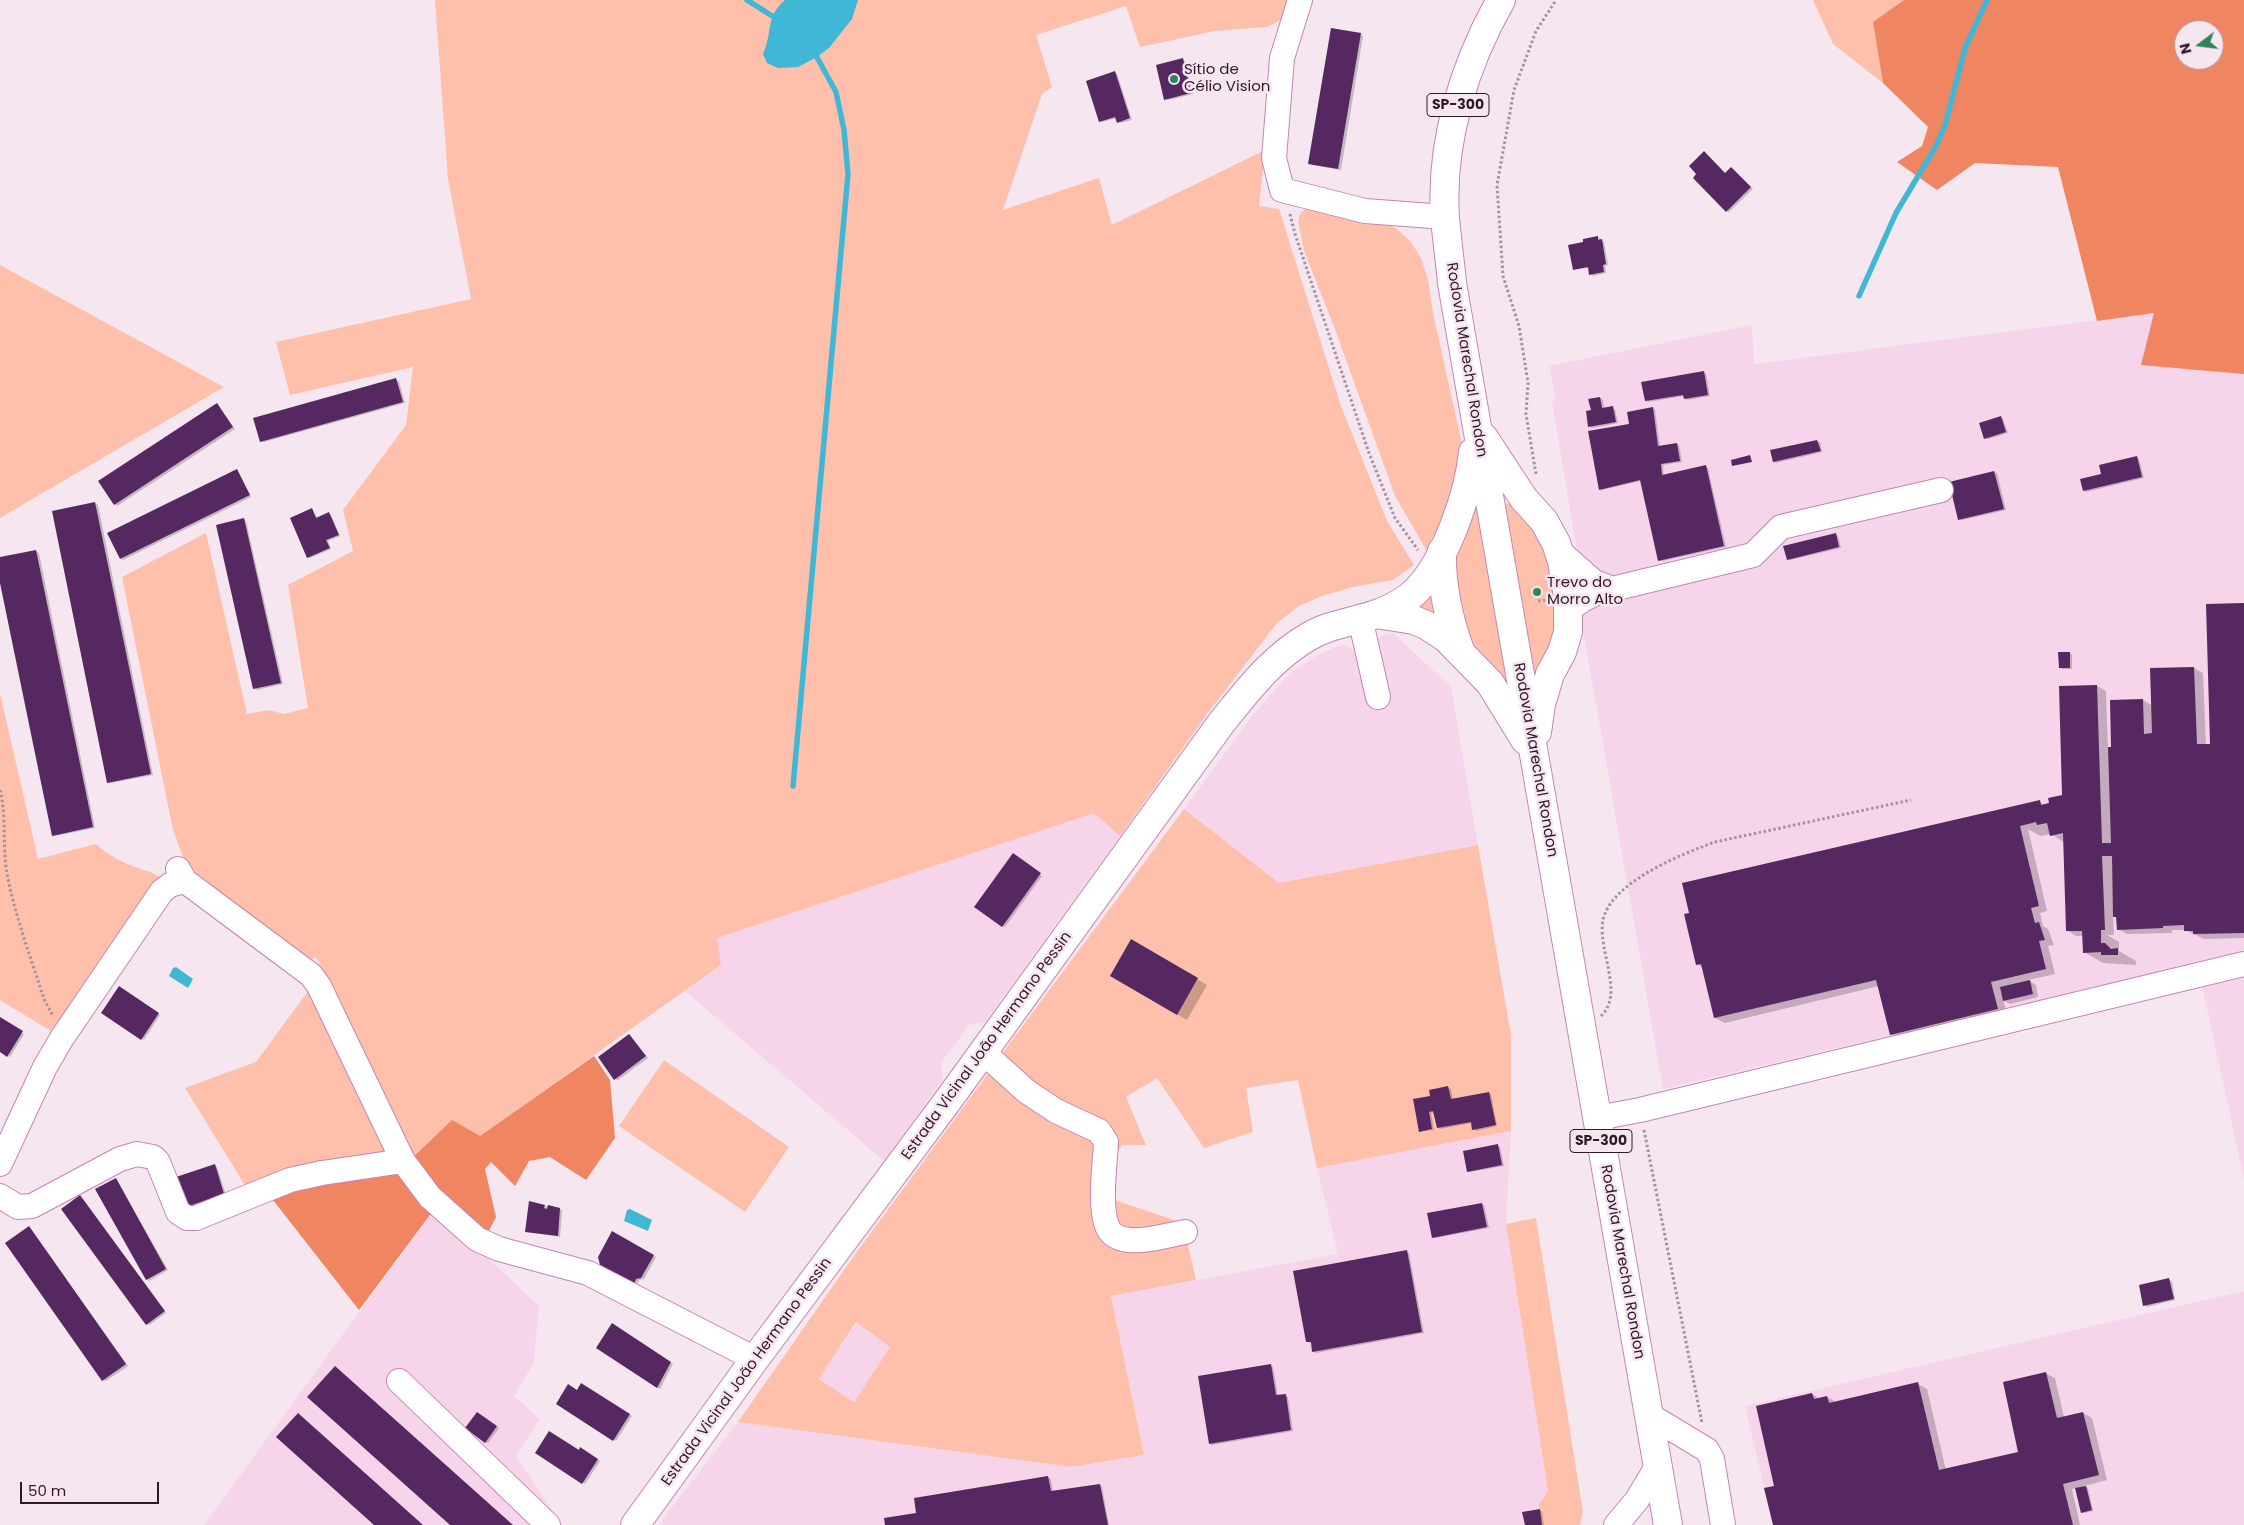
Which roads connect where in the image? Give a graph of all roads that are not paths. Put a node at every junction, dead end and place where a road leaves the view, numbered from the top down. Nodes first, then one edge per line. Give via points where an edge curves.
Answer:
1 (1300, 0) edge
2 (1501, 0) edge
3 (1445, 217) junction
4 (1476, 425) junction
5 (1941, 490) dead end
6 (1531, 491) junction
7 (1488, 496) junction
8 (1461, 510) junction
9 (1559, 551) junction
10 (1437, 559) junction
11 (1613, 589) junction
12 (1568, 610) junction
13 (1368, 616) junction
14 (1461, 653) junction
15 (1550, 674) junction
16 (1490, 683) junction
17 (1522, 688) junction
18 (1378, 697) dead end
19 (1534, 756) junction
20 (2244, 964) edge
21 (983, 1052) junction
22 (1598, 1118) junction
23 (403, 1161) junction
24 (0, 1164) edge
25 (0, 1196) edge
26 (1185, 1232) dead end
27 (754, 1359) junction
28 (399, 1381) dead end
29 (1649, 1416) junction
30 (1658, 1465) junction
31 (548, 1525) edge
32 (635, 1525) edge
33 (1616, 1525) edge
34 (1668, 1525) edge
35 (1723, 1525) edge

1 - 3 street via 1282,58 1274,158 1282,190 1365,212
2 - 3 main road, Rodovia Marechal Rondon / SP-300 via 1476,51 1458,105 1448,161
3 - 4 main road, Rodovia Marechal Rondon / SP-300
4 - 6 main road via 1495,458
4 - 7 main road, Rodovia Marechal Rondon / SP-300
4 - 8 main road, Estrada Vicinal João Hermano Pessin
5 - 11 street via 1781,527 1753,555
6 - 7 main road
6 - 9 main road
7 - 8 main road via 1470,502
7 - 17 main road, Rodovia Marechal Rondon / SP-300
8 - 10 main road, Estrada Vicinal João Hermano Pessin
9 - 11 street via 1594,582
9 - 12 main road
10 - 13 main road, Estrada Vicinal João Hermano Pessin via 1416,592 1394,606
10 - 14 main road
11 - 12 street via 1584,599
12 - 15 main road via 1566,643
13 - 14 main road, Estrada Vicinal João Hermano Pessin via 1414,620 1446,638
13 - 18 street
13 - 21 main road, Estrada Vicinal João Hermano Pessin via 1331,626 1301,641 1272,663 1246,692
14 - 16 main road, Estrada Vicinal João Hermano Pessin
15 - 17 main road
15 - 19 main road via 1541,704
16 - 17 main road via 1511,689
16 - 19 main road, Estrada Vicinal João Hermano Pessin
17 - 19 main road, Rodovia Marechal Rondon / SP-300
19 - 22 main road, Rodovia Marechal Rondon / SP-300
20 - 22 street
21 - 26 street via 1026,1091 1104,1136 1104,1207 1110,1232 1130,1240
21 - 27 main road, Estrada Vicinal João Hermano Pessin
22 - 29 main road, Rodovia Marechal Rondon / SP-300
23 - 24 street via 320,986 311,975 181,875 162,891 68,1030 45,1067
23 - 25 street via 290,1180 196,1218 187,1218 178,1212 158,1162 153,1157 137,1154 120,1159 32,1206 18,1207
23 - 27 street via 430,1197 477,1239 598,1277
27 - 32 main road, Estrada Vicinal João Hermano Pessin
28 - 31 street
29 - 30 main road, Rodovia Marechal Rondon / SP-300
29 - 35 street via 1707,1450 1712,1459
30 - 33 street via 1637,1500
30 - 34 main road, Rodovia Marechal Rondon / SP-300

